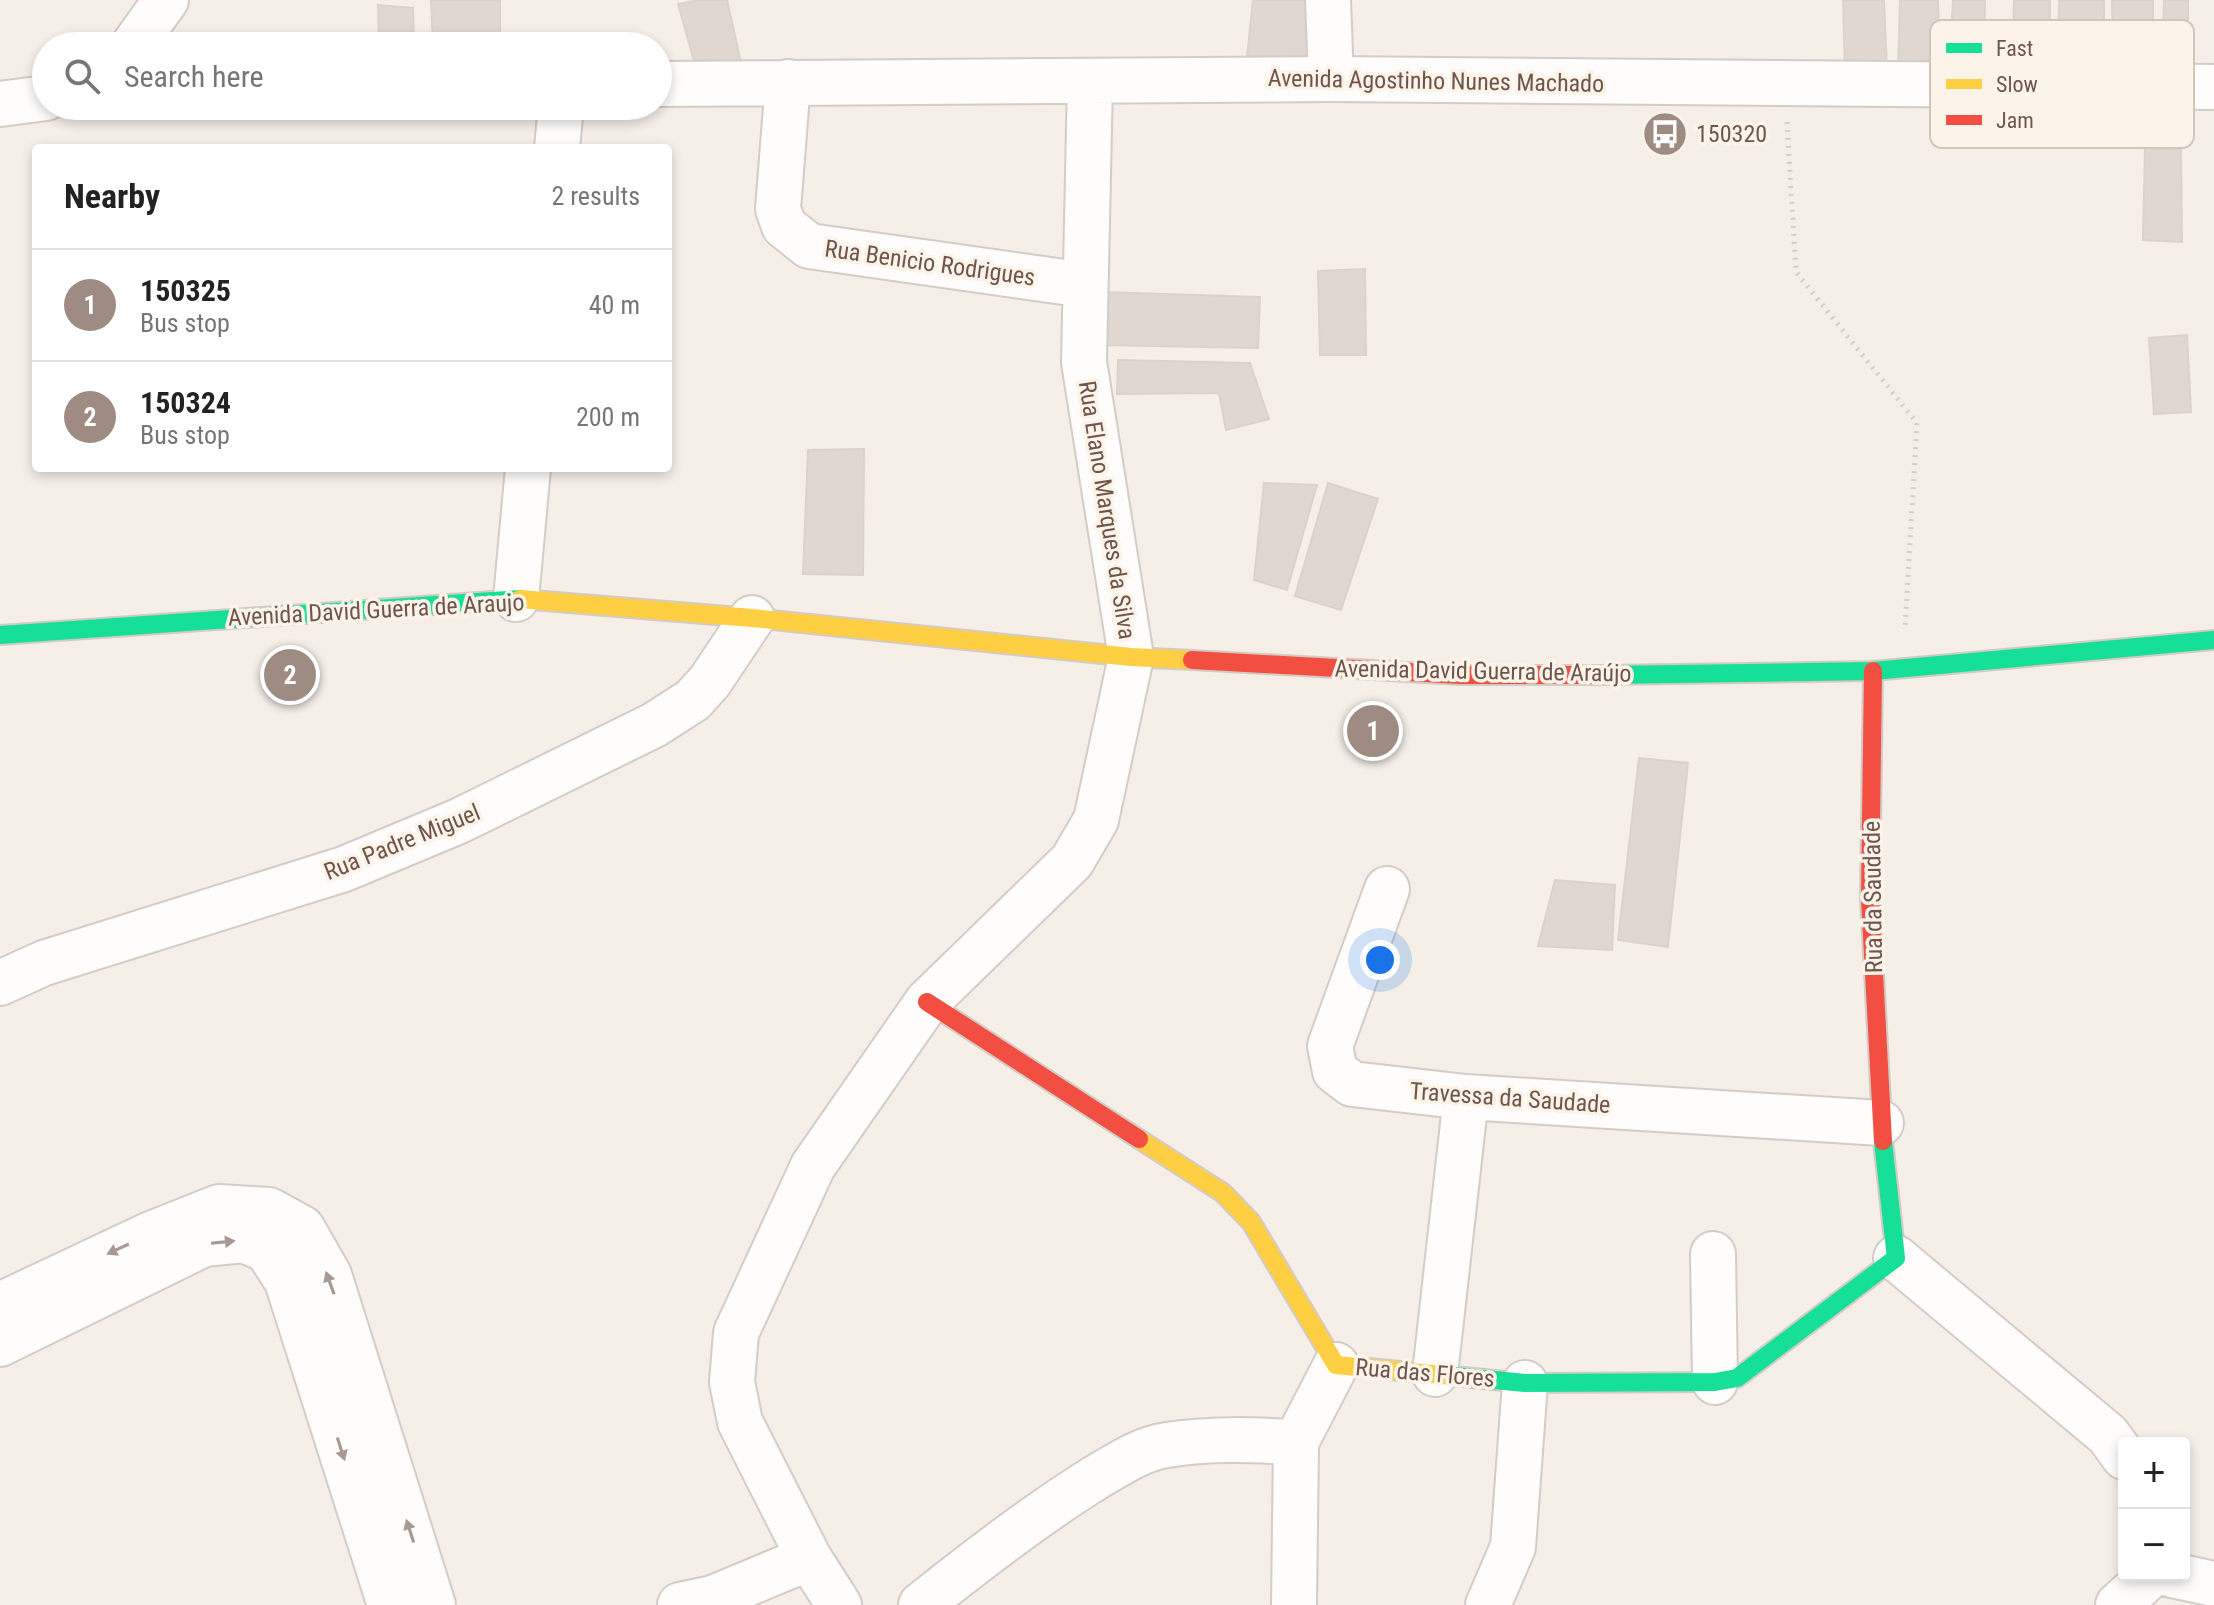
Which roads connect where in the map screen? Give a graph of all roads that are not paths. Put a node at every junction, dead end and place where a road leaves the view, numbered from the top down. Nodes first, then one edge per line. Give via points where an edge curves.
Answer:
1 (166, 0) edge
2 (1328, 0) edge
3 (143, 32) edge
4 (1331, 79) junction
5 (1090, 81) junction
6 (788, 82) junction
7 (672, 84) edge
8 (1930, 86) edge
9 (2194, 87) edge
10 (2214, 87) edge
11 (32, 100) edge
12 (0, 104) edge
13 (560, 120) edge
14 (557, 144) edge
15 (1085, 285) junction
16 (528, 472) edge
17 (516, 599) junction
18 (752, 618) junction
19 (0, 635) edge
20 (2214, 640) edge
21 (1131, 657) junction
22 (1873, 671) junction
23 (1387, 889) dead end
24 (0, 983) edge
25 (927, 1002) junction
26 (1466, 1097) junction
27 (1881, 1123) junction
28 (1713, 1254) dead end
29 (1896, 1258) junction
30 (0, 1305) edge
31 (0, 1344) edge
32 (1336, 1365) junction
33 (1435, 1374) junction
34 (1715, 1382) junction
35 (1525, 1383) junction
36 (1296, 1442) junction
37 (2118, 1449) edge
38 (809, 1558) junction
39 (2190, 1579) edge
40 (2144, 1581) edge
41 (2214, 1584) edge
42 (390, 1605) edge
43 (433, 1605) edge
44 (680, 1605) edge
45 (839, 1605) edge
46 (921, 1605) edge
47 (1294, 1605) edge
48 (1488, 1605) edge
49 (2118, 1605) edge

1 - 3 street
2 - 4 street
4 - 5 street, Avenida Agostinho Nunes Machado
4 - 8 street, Avenida Agostinho Nunes Machado
5 - 6 street, Avenida Agostinho Nunes Machado
5 - 15 street, Rua Elano Marques da Silva
6 - 7 street, Avenida Agostinho Nunes Machado
6 - 15 street, Rua Benicio Rodrigues via 778,209 784,226 809,246
9 - 10 street, Avenida Agostinho Nunes Machado
11 - 12 street
13 - 14 street
15 - 21 street, Rua Elano Marques da Silva via 1084,362
16 - 17 street
17 - 18 street, Avenida David Guerra de Araujo
17 - 19 street, Avenida David Guerra de Araujo
18 - 21 street, Avenida David Guerra de Araújo
18 - 24 street, Rua Padre Miguel via 693,700 654,725 459,821 344,869 44,963
20 - 22 street, Avenida David Guerra de Araújo
21 - 22 street, Avenida David Guerra de Araújo via 1461,675
21 - 25 street, Rua Elano Marques da Silva via 1096,820 1072,861
22 - 27 street, Rua da Saudade via 1870,898
23 - 26 street, Travessa da Saudade via 1330,1046 1335,1071 1352,1084
25 - 32 street, Rua das Flores via 1223,1193 1251,1222
25 - 38 street, Rua Elano Marques da Silva via 813,1166 736,1333 732,1382 740,1422
26 - 27 street, Travessa da Saudade
26 - 33 street
27 - 29 street
28 - 34 street
29 - 34 street, Rua das Flores via 1737,1378
29 - 37 street
43 -> 30 street via 329,1275 302,1228 269,1210 219,1207
31 -> 42 street via 204,1244 244,1240 267,1250 287,1281
32 - 33 street, Rua das Flores
32 - 36 street
33 - 35 street, Rua das Flores
34 - 35 street, Rua das Flores
35 - 48 street via 1513,1547
36 - 46 street via 1165,1445 1133,1455 1061,1499
36 - 47 street
38 - 44 street via 713,1598
38 - 45 street, Rua Elano Marques da Silva
39 - 41 street
40 - 49 street

